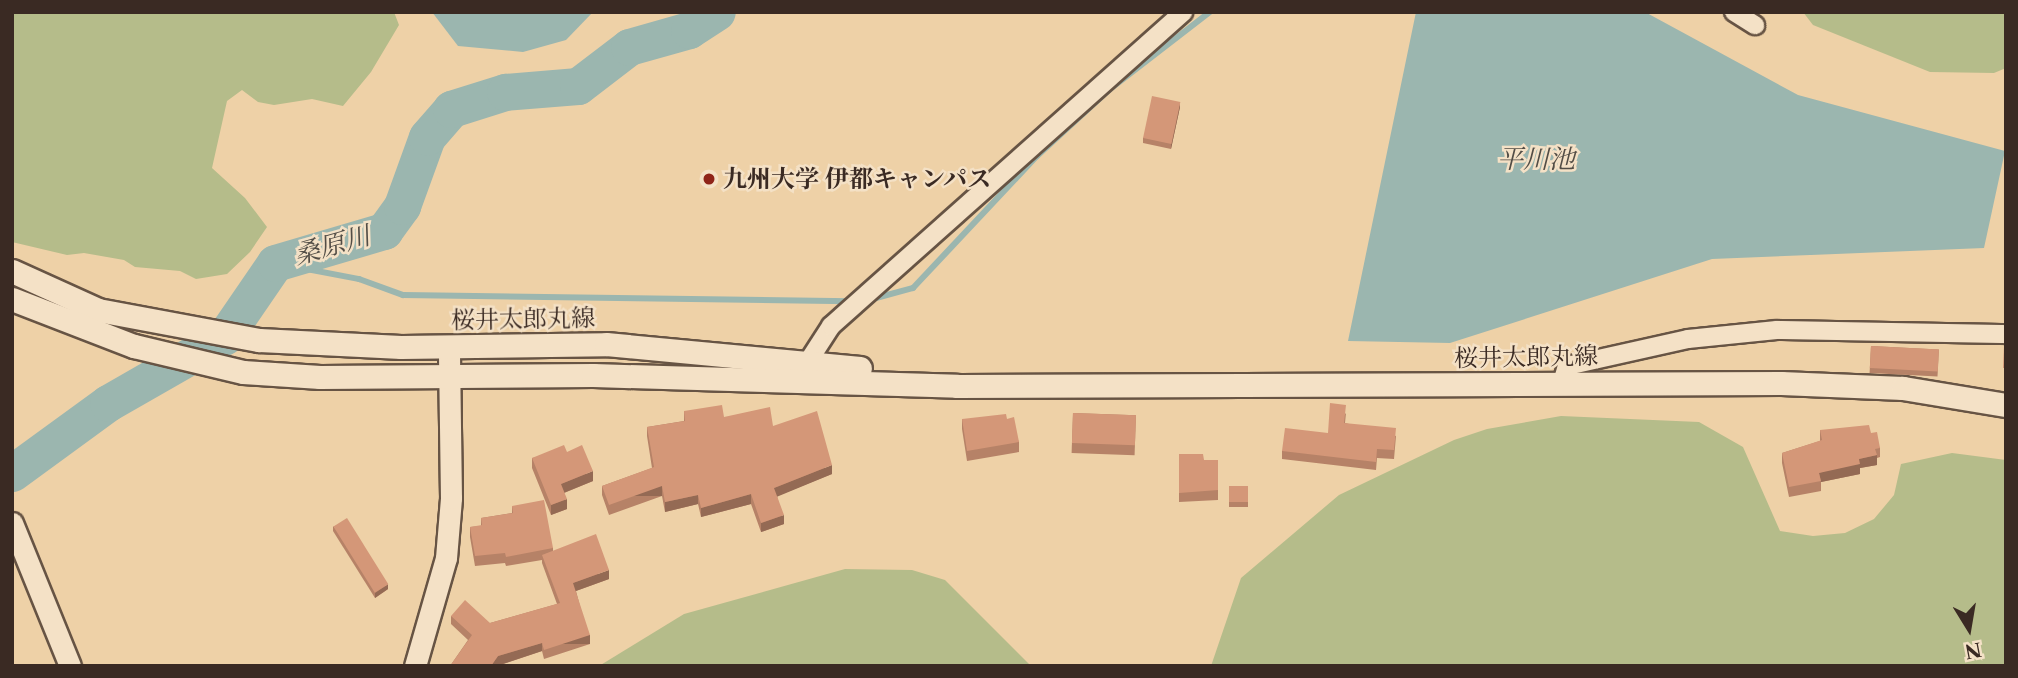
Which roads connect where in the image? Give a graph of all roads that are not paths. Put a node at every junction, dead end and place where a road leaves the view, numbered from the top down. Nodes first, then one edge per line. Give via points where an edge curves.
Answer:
1 (1183, 12) edge
2 (1734, 12) edge
3 (1755, 24) dead end
4 (12, 271) edge
5 (12, 299) edge
6 (2006, 334) edge
7 (449, 346) junction
8 (801, 372) junction
9 (449, 378) junction
10 (1562, 383) junction
11 (2006, 405) edge
12 (12, 523) edge
13 (70, 666) edge
14 (415, 666) edge

1 - 8 street via 831,326
2 - 3 street
4 - 7 main road, 桜井太郎丸線 via 98,310 169,325 259,340
5 - 9 main road, 桜井太郎丸線 via 134,346 243,372
6 - 10 street via 1777,330 1688,339 1567,366
7 - 8 main road, 桜井太郎丸線 via 606,344
7 - 9 street
8 - 9 main road, 桜井太郎丸線
8 - 10 main road, 桜井太郎丸線 via 957,386
9 - 14 street via 451,498 446,558
10 - 11 main road, 桜井太郎丸線 via 1903,388
12 - 13 street

